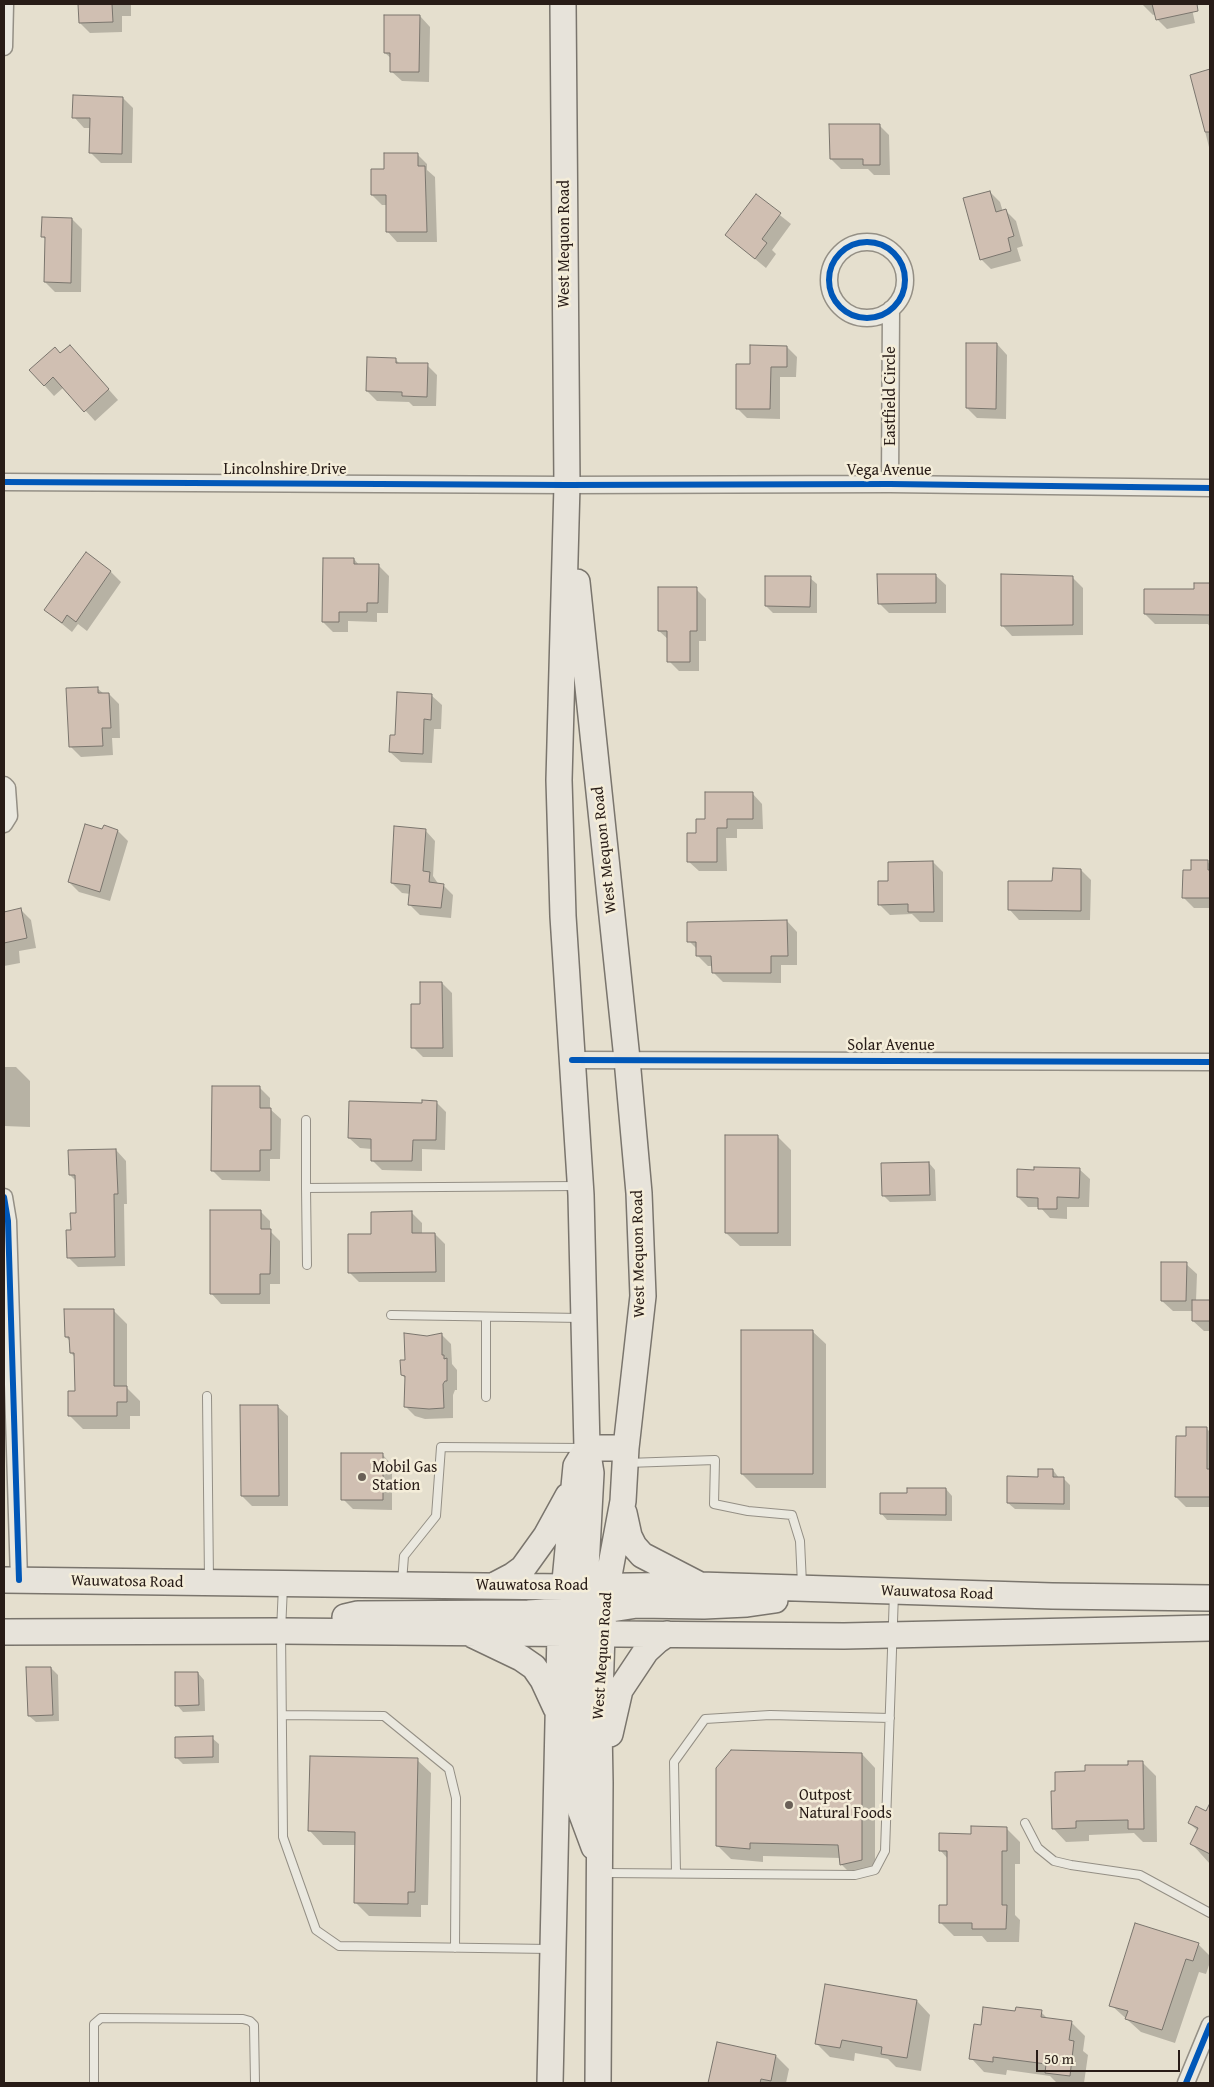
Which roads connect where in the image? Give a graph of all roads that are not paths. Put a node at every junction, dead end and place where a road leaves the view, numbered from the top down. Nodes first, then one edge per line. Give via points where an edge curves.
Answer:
1 (5, 4) edge
2 (563, 4) edge
3 (4, 48) edge
4 (891, 309) junction
5 (4, 482) edge
6 (890, 484) junction
7 (567, 485) junction
8 (1210, 488) edge
9 (4, 785) edge
10 (4, 824) edge
11 (627, 1059) junction
12 (572, 1060) junction
13 (1210, 1062) edge
14 (306, 1120) dead end
15 (580, 1186) junction
16 (306, 1188) junction
17 (4, 1197) edge
18 (307, 1265) dead end
19 (7, 1276) edge
20 (391, 1315) dead end
21 (486, 1317) junction
22 (583, 1318) junction
23 (207, 1396) dead end
24 (486, 1397) dead end
25 (587, 1448) junction
26 (626, 1456) junction
27 (573, 1490) junction
28 (623, 1502) junction
29 (11, 1580) edge
30 (209, 1582) junction
31 (283, 1584) junction
32 (402, 1585) junction
33 (700, 1585) junction
34 (493, 1586) junction
35 (802, 1589) junction
36 (837, 1590) junction
37 (894, 1591) junction
38 (1210, 1598) edge
39 (584, 1610) junction
40 (1210, 1628) edge
41 (282, 1631) junction
42 (4, 1632) edge
43 (466, 1632) junction
44 (667, 1634) junction
45 (893, 1635) junction
46 (557, 1710) junction
47 (282, 1715) junction
48 (890, 1718) junction
49 (600, 1783) junction
50 (1025, 1823) dead end
51 (599, 1867) junction
52 (676, 1873) junction
53 (1210, 1913) edge
54 (456, 1948) junction
55 (553, 1949) junction
56 (1210, 2025) edge
57 (94, 2083) edge
58 (255, 2083) edge
59 (550, 2083) edge
60 (598, 2083) edge
61 (1186, 2083) edge

1 - 3 street
2 - 7 main road, West Mequon Road
4 - 4 street via 904,289 905,278 896,256 877,243 853,244 842,250 830,273 834,299 842,309 867,318 880,316
4 - 6 street, Eastfield Circle
5 - 7 street, Lincolnshire Drive
6 - 7 street, Vega Avenue
6 - 8 street, Vega Avenue
7 - 11 main road, West Mequon Road
7 - 12 main road, West Mequon Road via 559,780 562,916
9 - 10 street via 8,788 9,816
11 - 12 street, Solar Avenue
11 - 13 street, Solar Avenue
11 - 26 main road, West Mequon Road via 639,1193 643,1296
12 - 15 main road, West Mequon Road
14 - 16 lane
15 - 16 lane
15 - 22 main road, West Mequon Road
16 - 18 lane
17 - 19 street via 8,1221
19 - 29 street
20 - 21 lane
21 - 22 lane
21 - 24 lane
22 - 25 main road, West Mequon Road
23 - 30 lane
25 - 26 main road
25 - 27 main road, West Mequon Road via 576,1466
25 - 32 lane via 442,1447 436,1516 404,1556
25 - 39 main road via 591,1473
26 - 28 main road, West Mequon Road
26 - 35 lane via 716,1460 714,1504 792,1515 800,1541
27 - 34 main road via 523,1568
27 - 39 main road, West Mequon Road
28 - 33 main road via 625,1523 634,1546 648,1558
28 - 39 main road, West Mequon Road
29 - 30 main road, Wauwatosa Road
30 - 31 main road, Wauwatosa Road
31 - 32 main road, Wauwatosa Road
31 - 41 lane
32 - 34 main road, Wauwatosa Road
33 - 35 main road, Wauwatosa Road
33 - 39 main road, Wauwatosa Road
34 - 39 main road, Wauwatosa Road
35 - 36 main road, Wauwatosa Road
36 - 37 main road, Wauwatosa Road
36 - 39 main road via 747,1604 637,1605
37 - 38 main road, Wauwatosa Road
37 - 45 lane
39 - 41 main road via 358,1614
39 - 43 main road, Wauwatosa Road
39 - 44 main road, Wauwatosa Road
39 - 46 main road, West Mequon Road
39 - 49 main road, West Mequon Road via 599,1726
39 - 51 main road via 578,1755 581,1812
40 - 45 main road, Wauwatosa Road
41 - 42 main road, Wauwatosa Road
41 - 43 main road, Wauwatosa Road
41 - 47 lane
43 - 46 main road via 534,1667
44 - 45 main road, Wauwatosa Road
44 - 49 main road via 646,1651 620,1690
45 - 48 lane
46 - 55 main road, West Mequon Road
47 - 54 lane via 384,1716 449,1769 456,1798
47 - 54 lane via 283,1837 316,1930 338,1946
48 - 52 lane via 770,1715 705,1719 674,1762
48 - 52 lane via 885,1851 875,1870 855,1875
49 - 51 main road, West Mequon Road
50 - 53 lane via 1038,1848 1054,1860 1140,1875
51 - 52 lane
51 - 60 main road, West Mequon Road
54 - 55 lane
55 - 59 main road, West Mequon Road
56 - 61 street
57 - 58 lane via 94,2024 100,2018 110,2018 250,2021 254,2026

